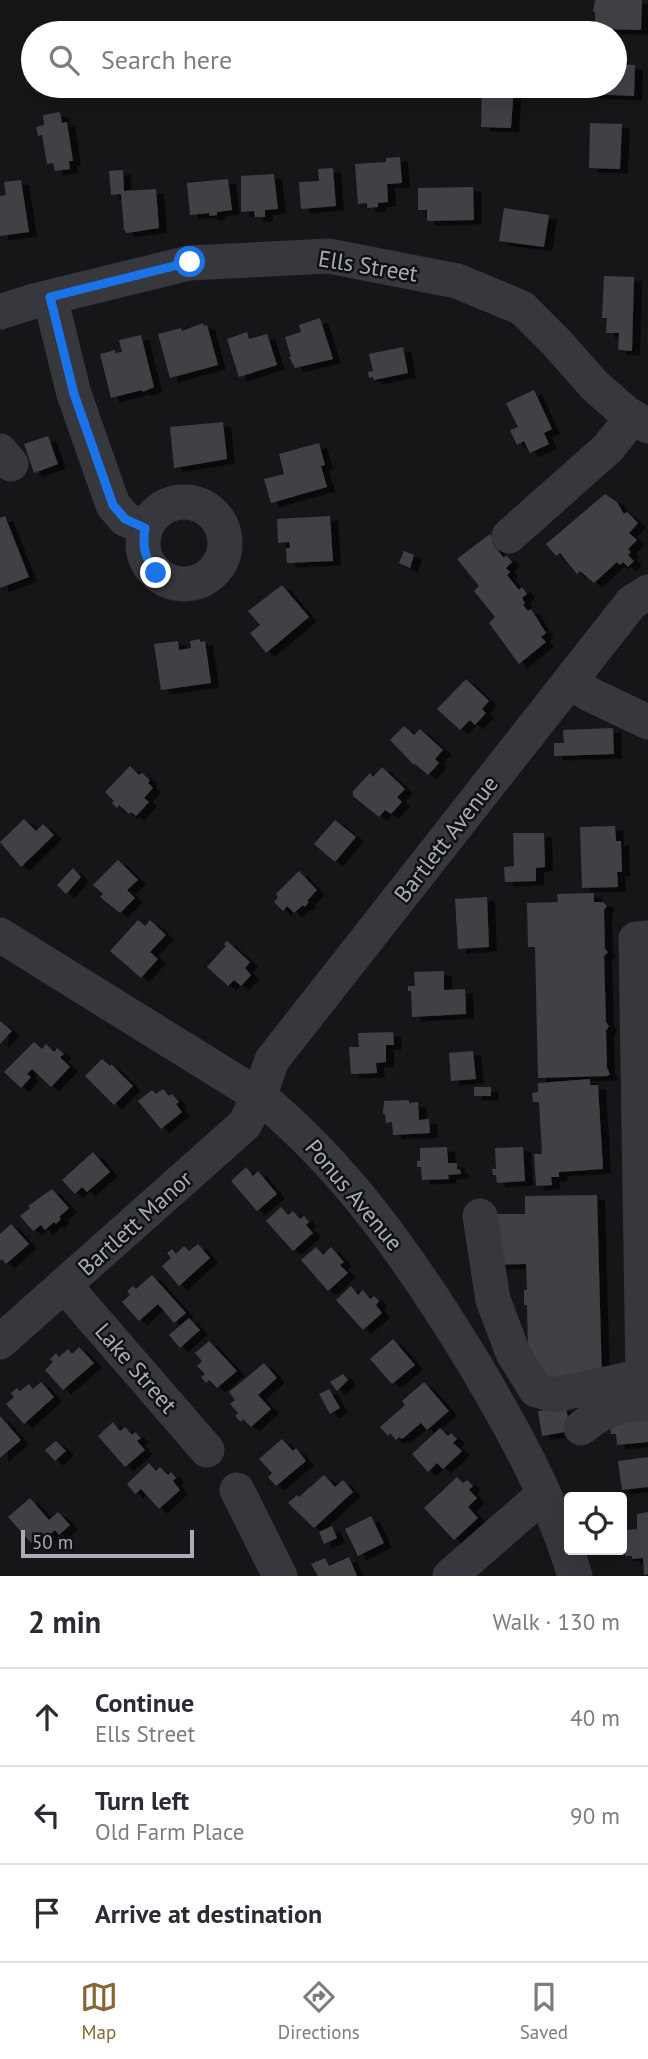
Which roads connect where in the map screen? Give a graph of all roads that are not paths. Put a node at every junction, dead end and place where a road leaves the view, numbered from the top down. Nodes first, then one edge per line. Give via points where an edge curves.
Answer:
1 (50, 297) junction
2 (0, 312) edge
3 (640, 421) edge
4 (145, 528) dead end
5 (509, 536) dead end
6 (648, 592) edge
7 (570, 681) junction
8 (648, 722) edge
9 (0, 935) edge
10 (648, 939) edge
11 (259, 1096) junction
12 (644, 1105) edge
13 (644, 1155) edge
14 (644, 1199) edge
15 (480, 1216) dead end
16 (65, 1286) junction
17 (0, 1342) edge
18 (645, 1366) edge
19 (648, 1403) edge
20 (581, 1428) dead end
21 (208, 1450) dead end
22 (237, 1490) dead end
23 (544, 1494) junction
24 (280, 1576) edge
25 (450, 1576) edge
26 (575, 1576) edge

1 - 2 street, Ells Street
1 - 3 street, Ells Street via 190,262 329,256 457,281 522,308 595,386
1 - 4 street via 74,394 113,505 125,519
3 - 5 street
6 - 7 street, Bartlett Avenue via 632,602
7 - 8 street
7 - 11 street, Bartlett Avenue via 272,1060
9 - 11 street, Ponus Avenue
10 - 12 street via 636,939
11 - 16 street, Bartlett Manor via 245,1124
11 - 23 street, Ponus Avenue via 346,1179 411,1264 499,1405
12 - 13 street
13 - 14 street
14 - 18 street
15 - 18 street via 493,1300 513,1353 536,1390 554,1395 643,1376
16 - 17 street, Bartlett Manor
16 - 21 street, Lake Street
19 - 20 street via 626,1404 601,1413
22 - 24 street
23 - 25 street
23 - 26 street, Ponus Avenue

